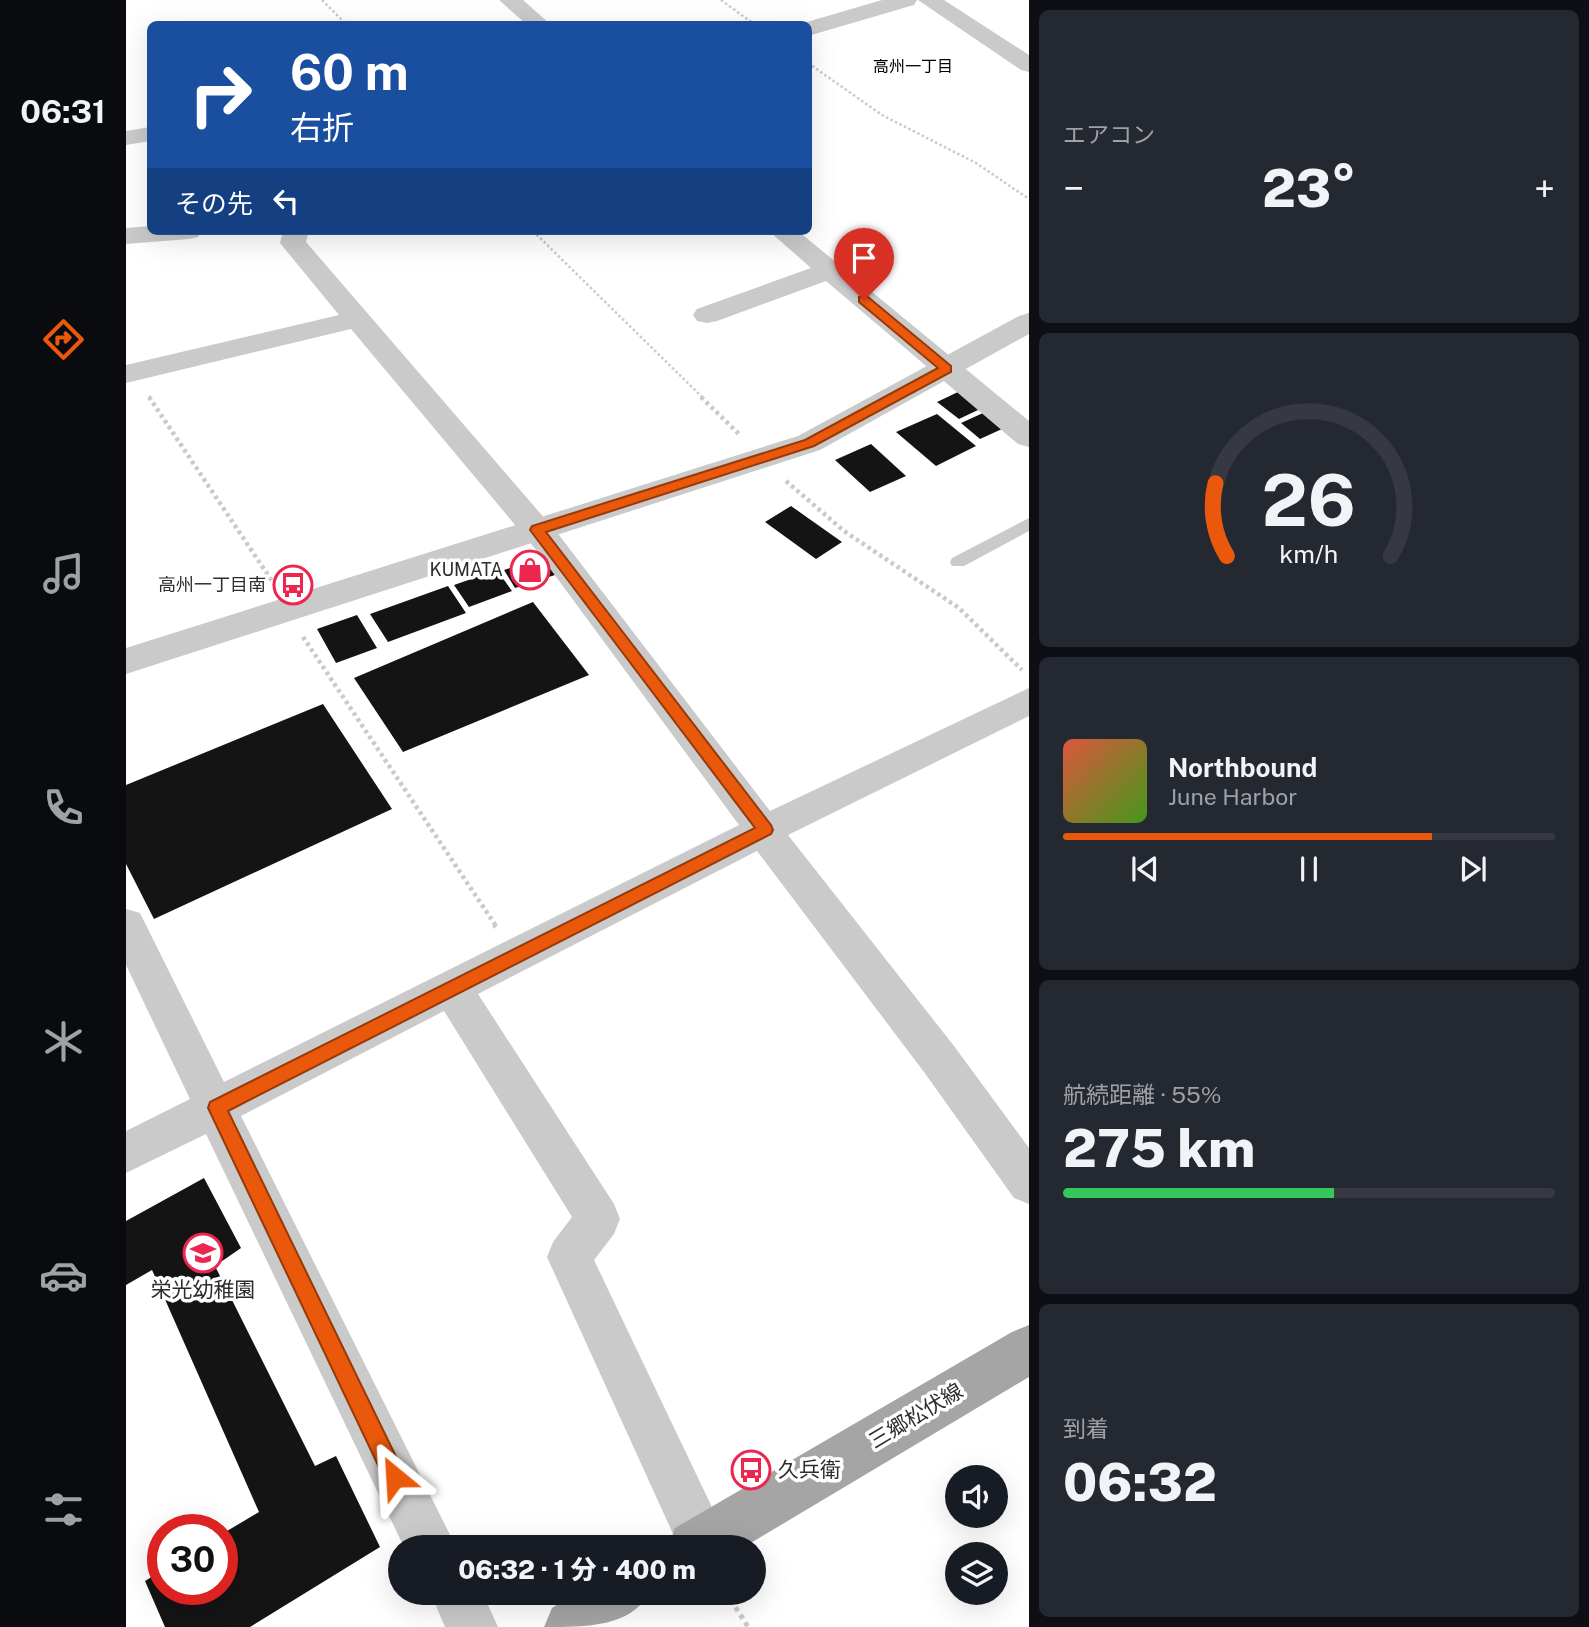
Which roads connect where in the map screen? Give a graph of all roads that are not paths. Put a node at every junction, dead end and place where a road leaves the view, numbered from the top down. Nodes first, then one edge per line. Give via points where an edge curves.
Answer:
1 (510, 0) edge
2 (906, 0) edge
3 (929, 0) edge
4 (536, 21) edge
5 (812, 28) edge
6 (1029, 65) edge
7 (147, 134) edge
8 (126, 138) edge
9 (147, 234) edge
10 (295, 235) edge
11 (787, 235) edge
12 (126, 236) edge
13 (829, 271) junction
14 (707, 316) dead end
15 (359, 319) junction
16 (1029, 322) edge
17 (947, 369) junction
18 (128, 374) edge
19 (1029, 437) edge
20 (1029, 524) edge
21 (537, 530) junction
22 (958, 562) dead end
23 (126, 661) edge
24 (1029, 701) edge
25 (765, 830) junction
26 (126, 925) edge
27 (452, 989) junction
28 (217, 1108) junction
29 (126, 1153) edge
30 (1029, 1183) edge
31 (1029, 1349) edge
32 (425, 1535) edge
33 (694, 1535) edge
34 (713, 1535) edge
35 (461, 1605) edge
36 (604, 1605) edge
37 (472, 1627) edge
38 (571, 1627) edge

1 - 4 street
2 - 5 street
3 - 6 street
7 - 8 street
9 - 12 street
10 - 15 street via 293,243
11 - 13 street
13 - 14 street
13 - 17 street
15 - 18 street
15 - 21 street
16 - 17 street
17 - 19 street
17 - 21 street via 809,443
20 - 22 lane
21 - 23 street via 281,600
21 - 25 street
24 - 25 street
25 - 27 street
25 - 30 street
26 - 28 street
27 - 28 street
27 - 33 street via 598,1219 569,1257
28 - 29 street
28 - 32 street
31 - 34 main road, 三郷松伏線
35 - 37 street
36 - 38 main road

